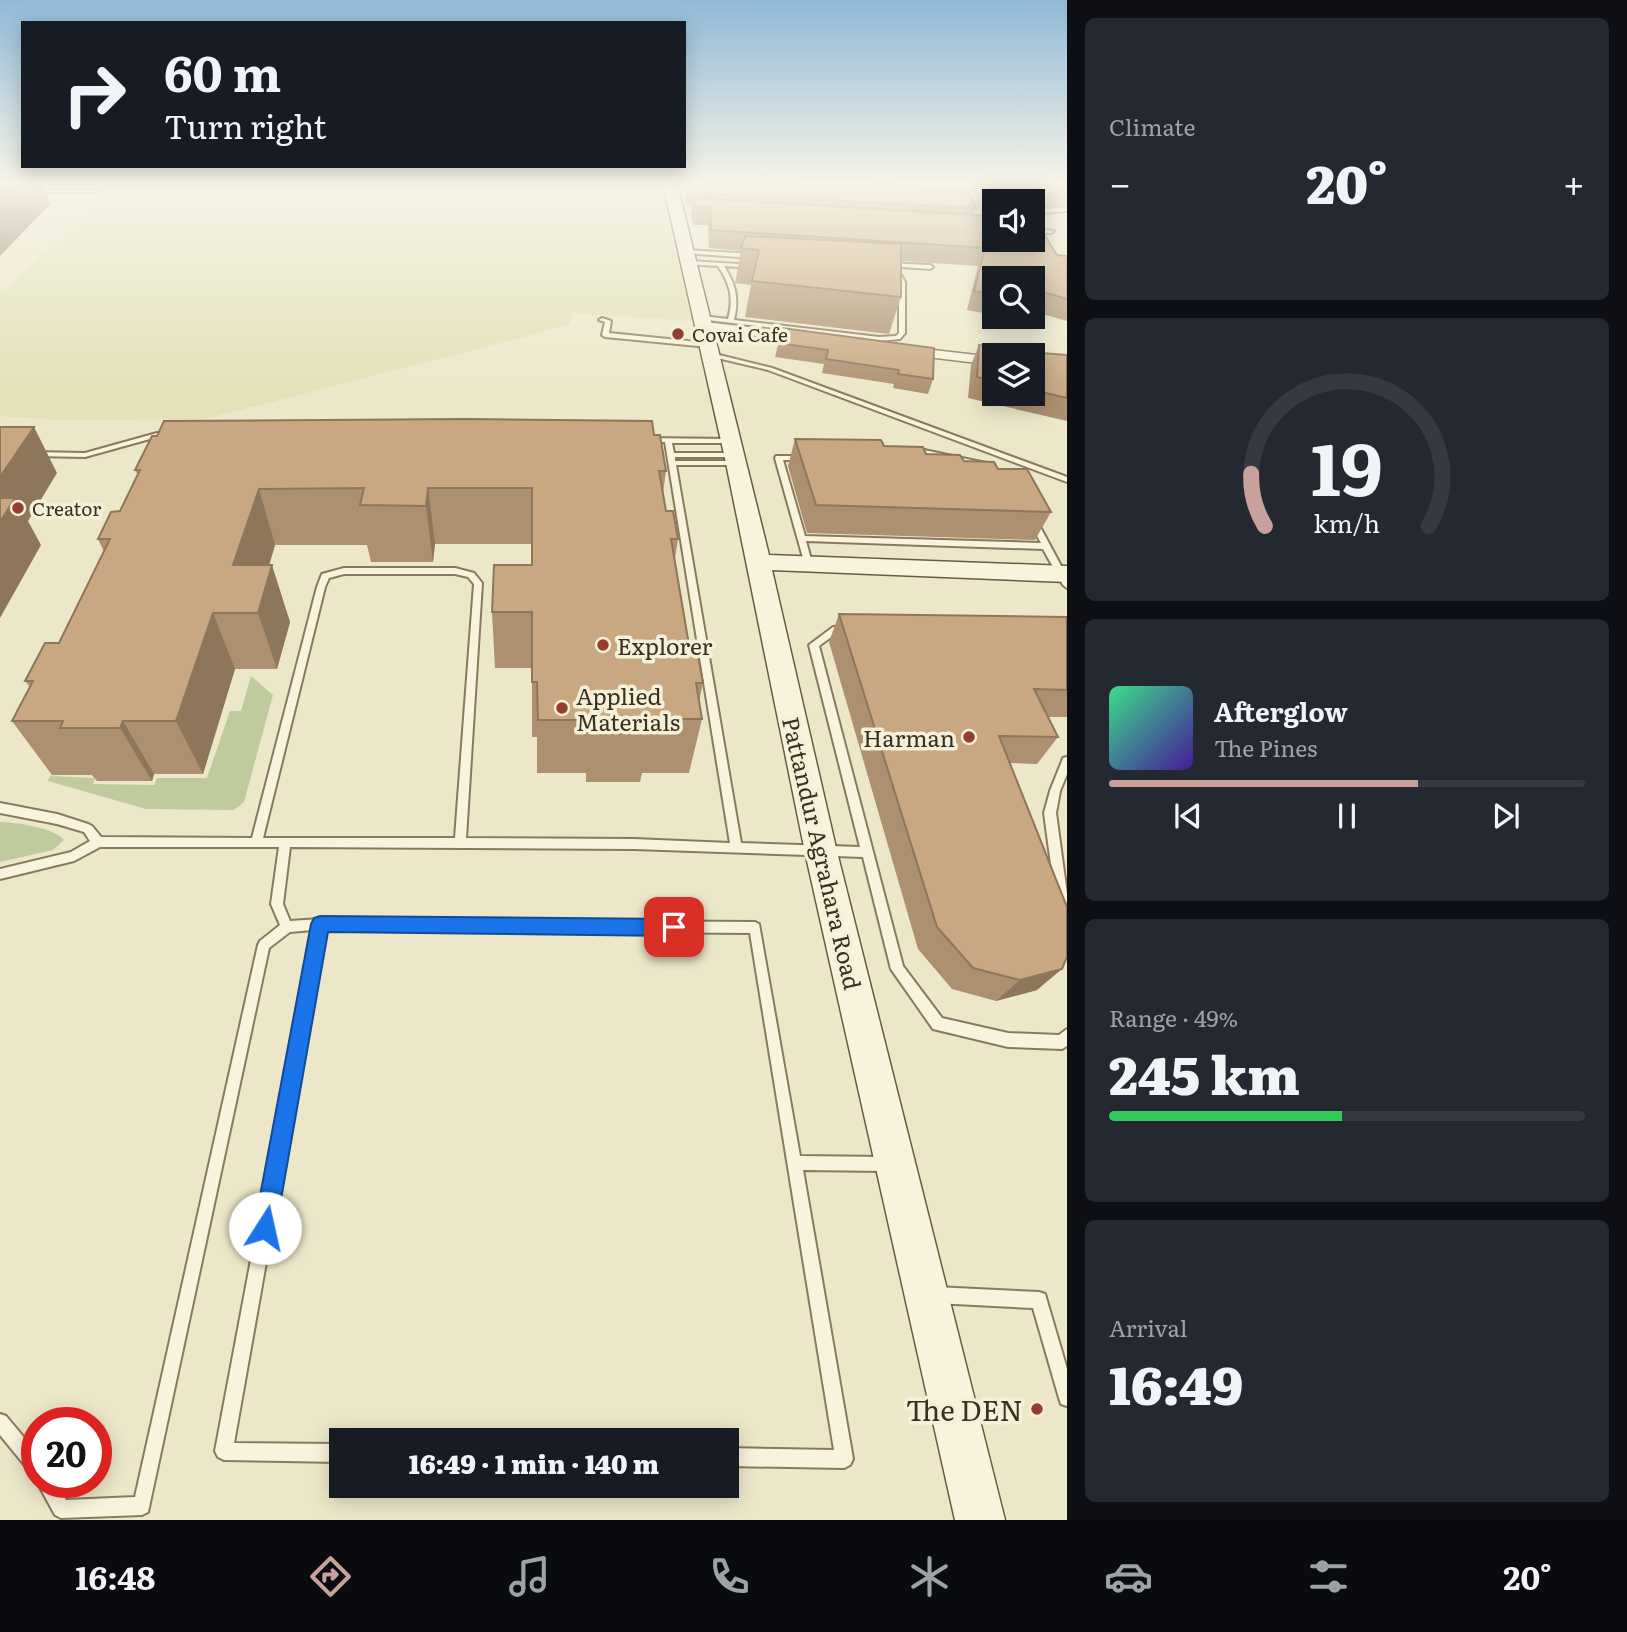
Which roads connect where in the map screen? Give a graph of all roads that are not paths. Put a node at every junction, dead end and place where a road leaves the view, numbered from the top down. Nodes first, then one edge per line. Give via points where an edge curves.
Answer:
1 (687, 255) edge
2 (767, 257) edge
3 (687, 258) junction
4 (876, 264) edge
5 (720, 265) junction
6 (759, 267) edge
7 (930, 267) dead end
8 (876, 273) edge
9 (602, 320) dead end
10 (731, 321) junction
11 (706, 336) junction
12 (982, 360) edge
13 (185, 435) edge
14 (640, 440) edge
15 (668, 440) junction
16 (927, 452) edge
17 (734, 453) junction
18 (24, 454) edge
19 (818, 458) edge
20 (671, 459) junction
21 (998, 472) edge
22 (1067, 480) edge
23 (1030, 515) edge
24 (802, 538) junction
25 (1046, 546) junction
26 (808, 563) junction
27 (759, 570) junction
28 (1066, 581) edge
29 (863, 628) edge
30 (1067, 761) edge
31 (0, 808) edge
32 (98, 842) junction
33 (256, 843) junction
34 (285, 843) junction
35 (460, 843) junction
36 (736, 845) junction
37 (821, 852) junction
38 (867, 852) junction
39 (0, 874) edge
40 (1063, 913) edge
41 (320, 924) junction
42 (287, 927) junction
43 (1067, 1037) edge
44 (794, 1163) junction
45 (896, 1164) junction
46 (927, 1295) junction
47 (1067, 1398) edge
48 (0, 1422) edge
49 (21, 1448) edge
50 (329, 1453) edge
51 (739, 1457) edge
52 (55, 1498) edge
53 (980, 1520) edge

1 - 3 street, Pattandur Agrahara Road
2 - 3 lane
3 - 5 lane
3 - 11 street, Pattandur Agrahara Road
4 - 7 lane
5 - 6 lane
5 - 10 lane via 735,290
8 - 10 lane via 899,276 902,282 902,333 898,338
9 - 11 lane via 608,321 605,335
10 - 11 lane
11 - 12 street
11 - 17 street, Pattandur Agrahara Road
11 - 22 lane via 770,369
13 - 18 lane via 157,435 85,455
14 - 15 lane
15 - 17 lane
15 - 20 lane
16 - 21 lane
17 - 20 lane
17 - 27 street, Pattandur Agrahara Road
19 - 24 lane via 779,458
20 - 36 lane
23 - 25 lane
24 - 25 lane
24 - 26 lane
25 - 28 lane
26 - 27 street
26 - 28 street
27 - 28 street
27 - 37 street, Pattandur Agrahara Road
29 - 38 lane via 836,629 814,645
30 - 40 lane via 1050,813
31 - 32 lane via 57,819 88,830
32 - 33 lane
32 - 39 lane via 74,856
33 - 34 lane
33 - 35 lane via 325,576 344,571 455,571 471,575 478,583
34 - 35 lane
34 - 42 lane via 276,904
35 - 36 lane
36 - 37 lane
37 - 38 lane
37 - 45 street, Pattandur Agrahara Road
38 - 43 lane via 897,969 938,1024 1008,1040 1062,1042
41 - 42 lane
41 - 44 lane via 755,928
41 - 50 lane via 224,1451
42 - 52 lane via 264,945 142,1506 61,1508
44 - 45 lane
44 - 51 lane via 844,1459
45 - 46 street, Pattandur Agrahara Road
46 - 47 lane via 1040,1300
46 - 53 street, Pattandur Agrahara Road
48 - 49 lane

